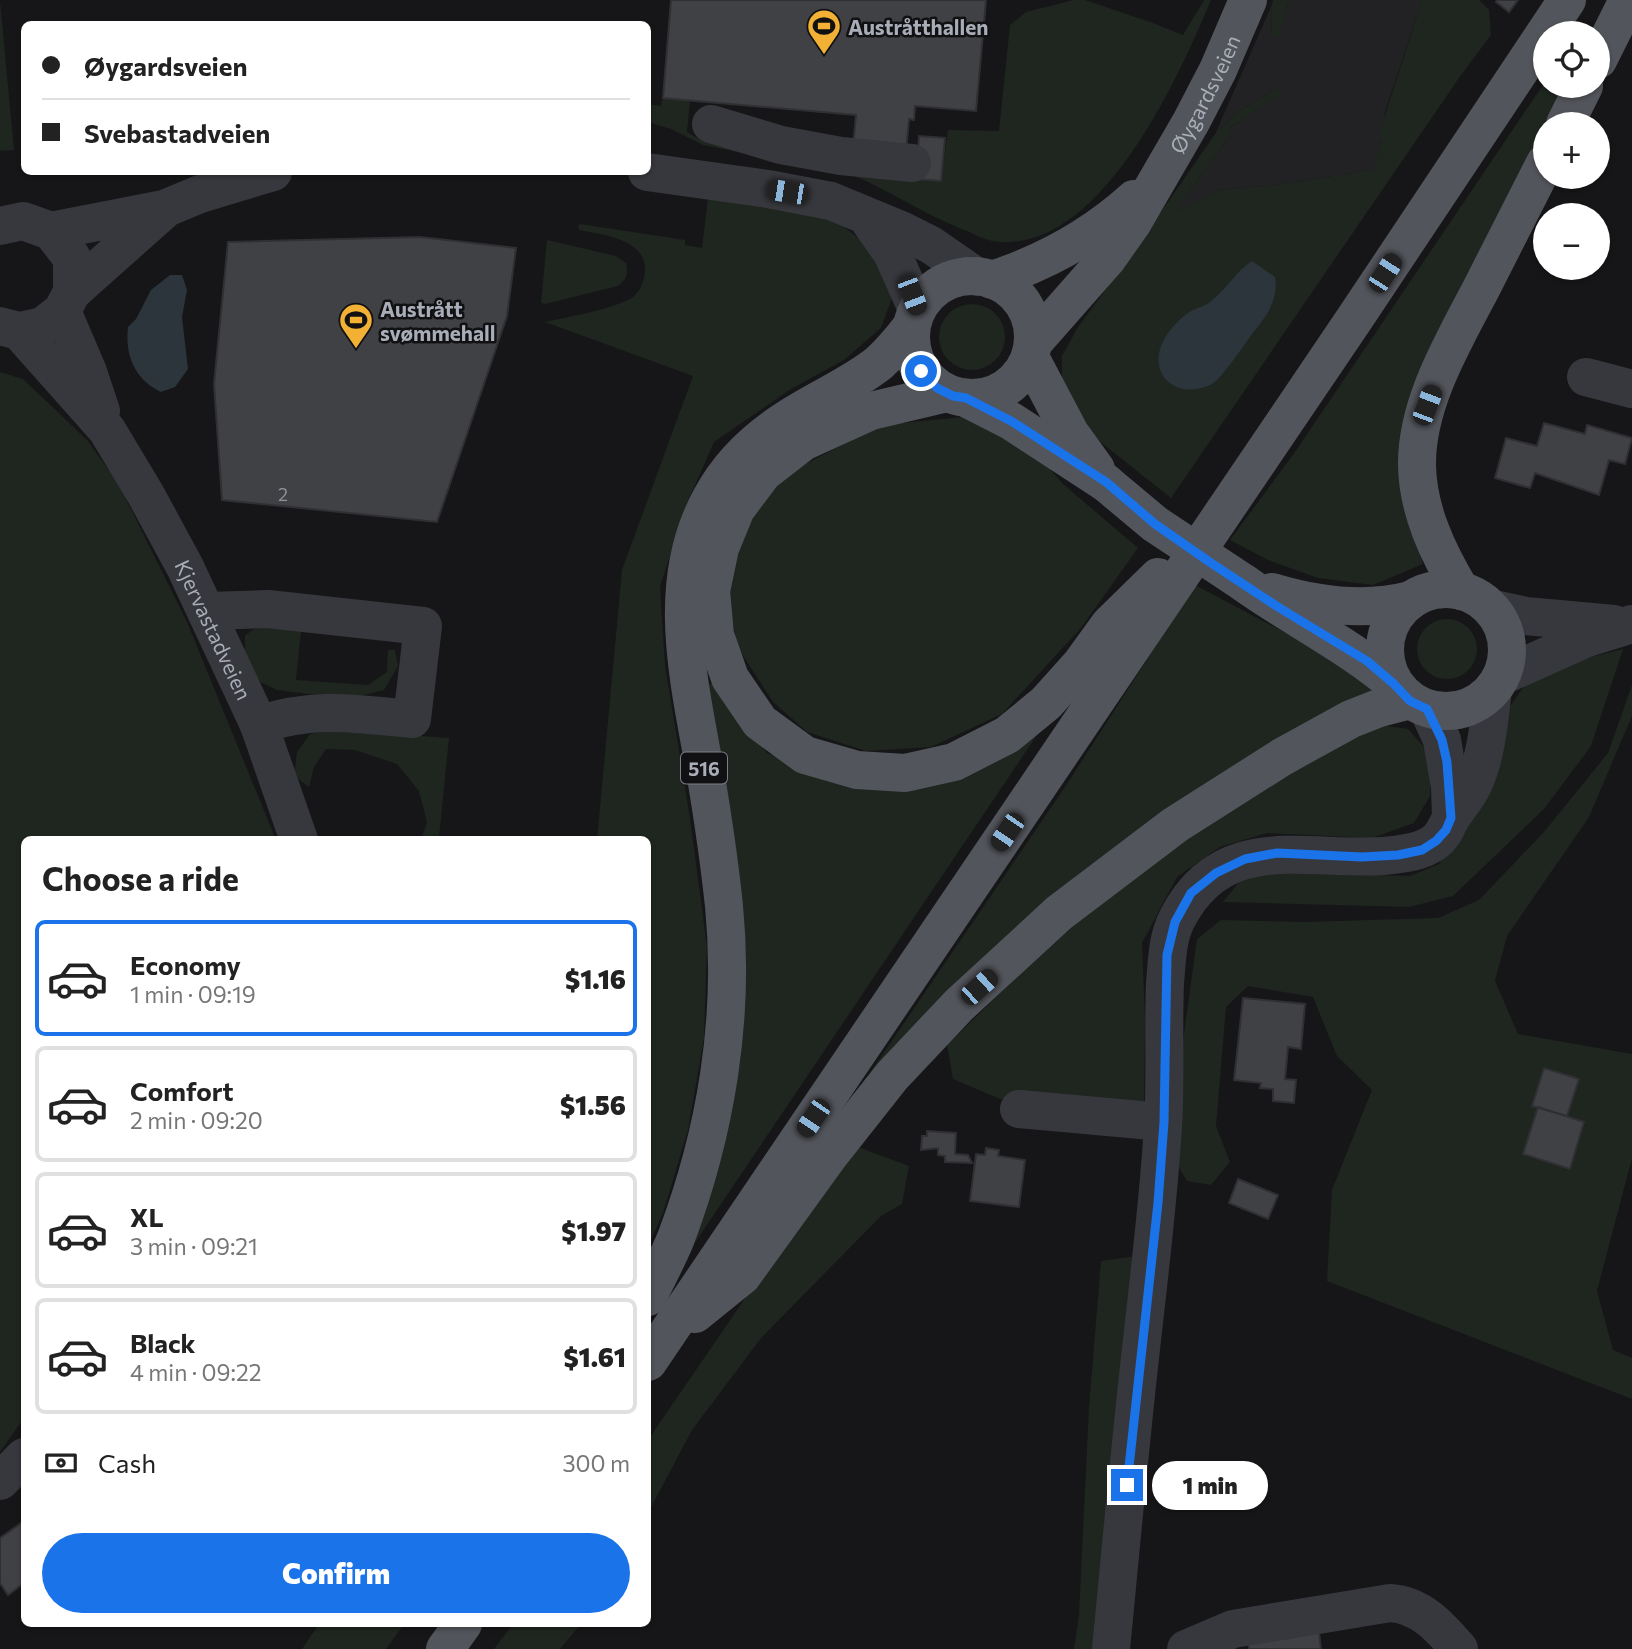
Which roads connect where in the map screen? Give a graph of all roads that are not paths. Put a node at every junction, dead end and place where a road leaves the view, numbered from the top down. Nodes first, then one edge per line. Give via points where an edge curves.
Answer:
1 (1248, 0) edge
2 (1567, 0) edge
3 (1628, 0) edge
4 (1610, 36) edge
5 (711, 124) dead end
6 (781, 145) junction
7 (912, 163) dead end
8 (651, 173) edge
9 (263, 175) edge
10 (1154, 181) junction
11 (1533, 187) edge
12 (768, 189) junction
13 (164, 209) junction
14 (866, 216) junction
15 (0, 226) edge
16 (51, 231) junction
17 (985, 278) junction
18 (67, 302) junction
19 (914, 318) junction
20 (10, 328) edge
21 (1031, 350) junction
22 (1586, 377) dead end
23 (1632, 389) edge
24 (957, 396) junction
25 (107, 430) junction
26 (1106, 482) junction
27 (1219, 517) junction
28 (1475, 599) junction
29 (1411, 600) junction
30 (1281, 601) junction
31 (206, 611) junction
32 (1628, 625) edge
33 (1498, 683) junction
34 (1411, 698) junction
35 (259, 724) junction
36 (1451, 818) junction
37 (298, 836) edge
38 (1019, 1109) dead end
39 (1164, 1122) junction
40 (651, 1291) edge
41 (655, 1351) edge
42 (21, 1460) edge
43 (0, 1481) edge
44 (461, 1627) edge
45 (445, 1649) edge
46 (1111, 1649) edge
47 (1186, 1649) edge
48 (1460, 1649) edge

1 - 10 main road, Øygardsveien via 1191,122
2 - 27 main road
3 - 4 main road
5 - 6 street
6 - 7 street
6 - 12 street
8 - 12 street
9 - 13 street
10 - 17 main road, Øygardsveien via 1081,240 1025,269
10 - 21 main road, Øygardsveien via 1107,258
11 - 28 main road via 1461,328 1420,428 1417,469 1425,513 1443,562
12 - 14 street via 831,201
13 - 16 street
13 - 18 street
14 - 17 street via 931,245
14 - 19 street via 892,253
15 - 16 street via 23,221
16 - 18 street, Kjervastadveien via 72,258
17 - 19 main road, Øygardsveien via 959,277 943,283 928,295
17 - 21 main road via 1011,290 1025,306 1032,326
18 - 20 street, Kjervastadveien via 43,326
18 - 25 street, Kjervastadveien
19 - 24 main road via 910,339 915,361 928,380
19 - 40 main road, 516 via 878,364 781,422 747,449 711,496 694,536 685,577 684,626 689,685 723,895 728,984 713,1115 675,1240
20 - 25 street, Kjervastadveien
21 - 24 main road, Øygardsveien via 1016,380 1005,389 993,395
21 - 26 main road via 1070,433
22 - 23 street
24 - 26 main road via 1011,421
24 - 27 main road, Øygardsveien via 871,411 803,442 763,473 736,509 720,548 711,591 715,635 730,678 760,722 805,755 857,770 905,773 954,762 1007,735 1046,703 1110,624
25 - 31 street, Kjervastadveien
26 - 30 main road, bridge via 1155,524 1244,583
27 - 41 main road
28 - 29 main road via 1451,589
28 - 32 street via 1526,616
28 - 33 main road via 1500,621 1506,639 1507,658
29 - 30 main road via 1365,608
29 - 34 main road via 1396,614 1385,644 1386,664
30 - 34 main road
31 - 35 street, Kjervastadveien
31 - 35 street via 268,609 423,626 412,719 308,712
32 - 33 street via 1552,652
33 - 34 main road via 1480,702 1463,709 1445,712
33 - 36 street via 1482,762
34 - 36 street via 1442,740
34 - 41 main road via 1351,719 1282,757 1175,825 1059,913 959,1005 892,1076 742,1276
35 - 37 street, Kjervastadveien
36 - 39 street via 1446,830 1422,850 1362,857 1277,853 1245,859 1216,873 1191,893 1175,922 1167,955
38 - 39 street
39 - 46 street
42 - 43 street
44 - 45 main road
47 - 48 street via 1233,1629 1390,1603 1412,1608 1430,1619

